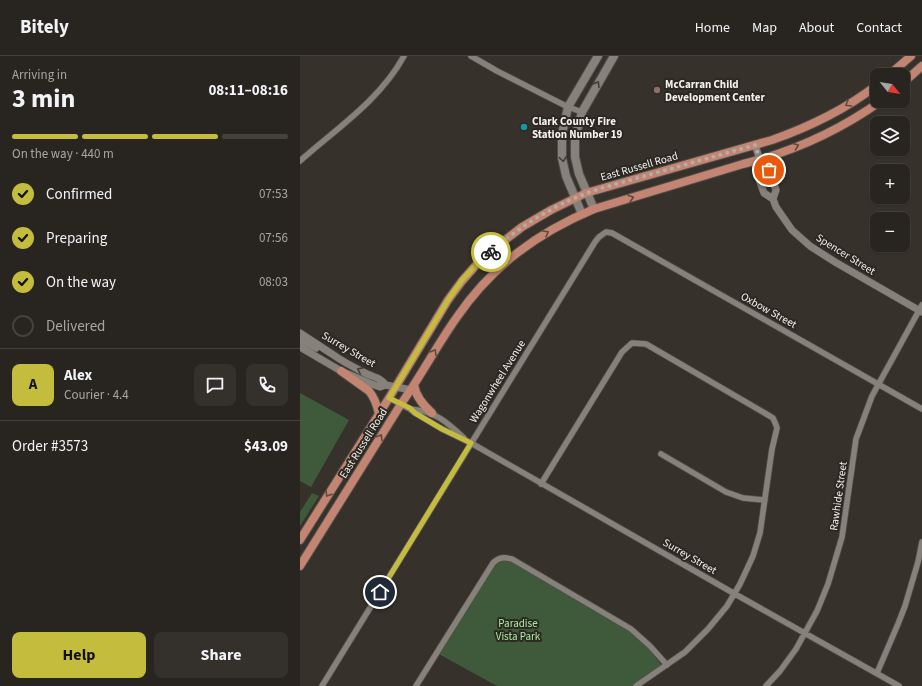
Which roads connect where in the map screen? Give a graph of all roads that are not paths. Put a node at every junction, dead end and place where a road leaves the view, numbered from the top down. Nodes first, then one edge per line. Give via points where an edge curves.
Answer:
1 (404, 56) edge
2 (471, 56) edge
3 (598, 56) edge
4 (614, 56) edge
5 (911, 56) edge
6 (922, 66) edge
7 (897, 68) edge
8 (910, 77) edge
9 (870, 90) edge
10 (568, 107) junction
11 (870, 108) edge
12 (582, 112) junction
13 (755, 145) junction
14 (760, 160) junction
15 (300, 161) edge
16 (586, 193) junction
17 (575, 198) junction
18 (773, 199) junction
19 (594, 210) junction
20 (582, 214) junction
21 (606, 232) joint
22 (921, 309) edge
23 (300, 333) edge
24 (300, 339) edge
25 (300, 347) edge
26 (333, 355) junction
27 (341, 371) junction
28 (879, 384) junction
29 (386, 385) junction
30 (395, 387) junction
31 (412, 388) junction
32 (389, 398) junction
33 (401, 404) junction
34 (410, 408) junction
35 (922, 409) edge
36 (432, 413) junction
37 (379, 414) junction
38 (471, 443) junction
39 (661, 454) dead end
40 (541, 484) junction
41 (765, 500) junction
42 (300, 540) edge
43 (922, 542) edge
44 (300, 566) edge
45 (735, 594) junction
46 (805, 634) junction
47 (667, 665) junction
48 (877, 673) junction
49 (322, 686) edge
50 (416, 686) edge
51 (636, 686) edge
52 (766, 686) edge
53 (899, 686) edge

1 - 15 street via 378,92
2 - 10 street
3 - 10 main road
12 -> 4 main road
5 - 7 main road
6 - 8 main road
9 -> 13 main road, East Russell Road via 817,121
10 - 12 street
10 -> 17 main road via 562,134 562,158
14 -> 11 main road, East Russell Road via 841,126
12 - 16 main road via 575,138 575,157
13 - 14 street, Spencer Street
13 - 16 main road, East Russell Road
14 - 18 street, Spencer Street via 768,167 776,190
14 - 18 street, Spencer Street via 756,171 764,193
19 -> 14 main road, East Russell Road
16 - 17 main road, East Russell Road
16 - 19 main road
17 - 20 main road
17 - 30 main road, East Russell Road via 522,227 477,264 448,300
18 - 22 street, Spencer Street via 787,224 810,246 834,262
19 - 20 main road, East Russell Road
31 -> 20 main road, East Russell Road via 456,318 490,277 534,240
21 - 28 street, Oxbow Street via 612,233
21 - 38 street, Wagonwheel Avenue via 595,242
22 - 28 street, Rawhide Street
23 - 26 street, Surrey Street
24 - 26 street
25 - 27 street, Surrey Street
29 -> 26 street, Surrey Street via 381,379
27 - 29 street, Surrey Street via 380,387
27 - 37 main road via 369,391 376,401
28 - 35 street, Oxbow Street
28 - 46 street, Rawhide Street via 856,439 842,537 836,559 817,611
29 - 30 street, Surrey Street
30 - 31 street, Surrey Street
30 - 32 main road, East Russell Road
31 - 33 main road, East Russell Road
31 - 36 main road
32 - 33 street, Surrey Street
32 - 37 main road, East Russell Road
33 - 34 street, Surrey Street
44 -> 33 main road, East Russell Road
34 - 36 street, Surrey Street
34 - 38 street, Surrey Street via 428,421
36 - 38 street, Surrey Street
37 -> 42 main road, East Russell Road
38 - 40 street, Surrey Street
38 - 49 street, Wagonwheel Avenue
39 - 41 street via 726,492 743,498
40 - 41 street via 622,352 632,343 646,344 773,418 777,428
40 - 45 street, Surrey Street
41 - 45 street via 760,533 753,556
43 - 48 street via 905,606
45 - 46 street, Surrey Street
45 - 47 street via 708,630
46 - 48 street, Surrey Street
46 - 52 street, Rawhide Street via 780,671
47 - 50 street via 631,629 512,559 501,558 493,563
47 - 51 street
48 - 53 street, Surrey Street

